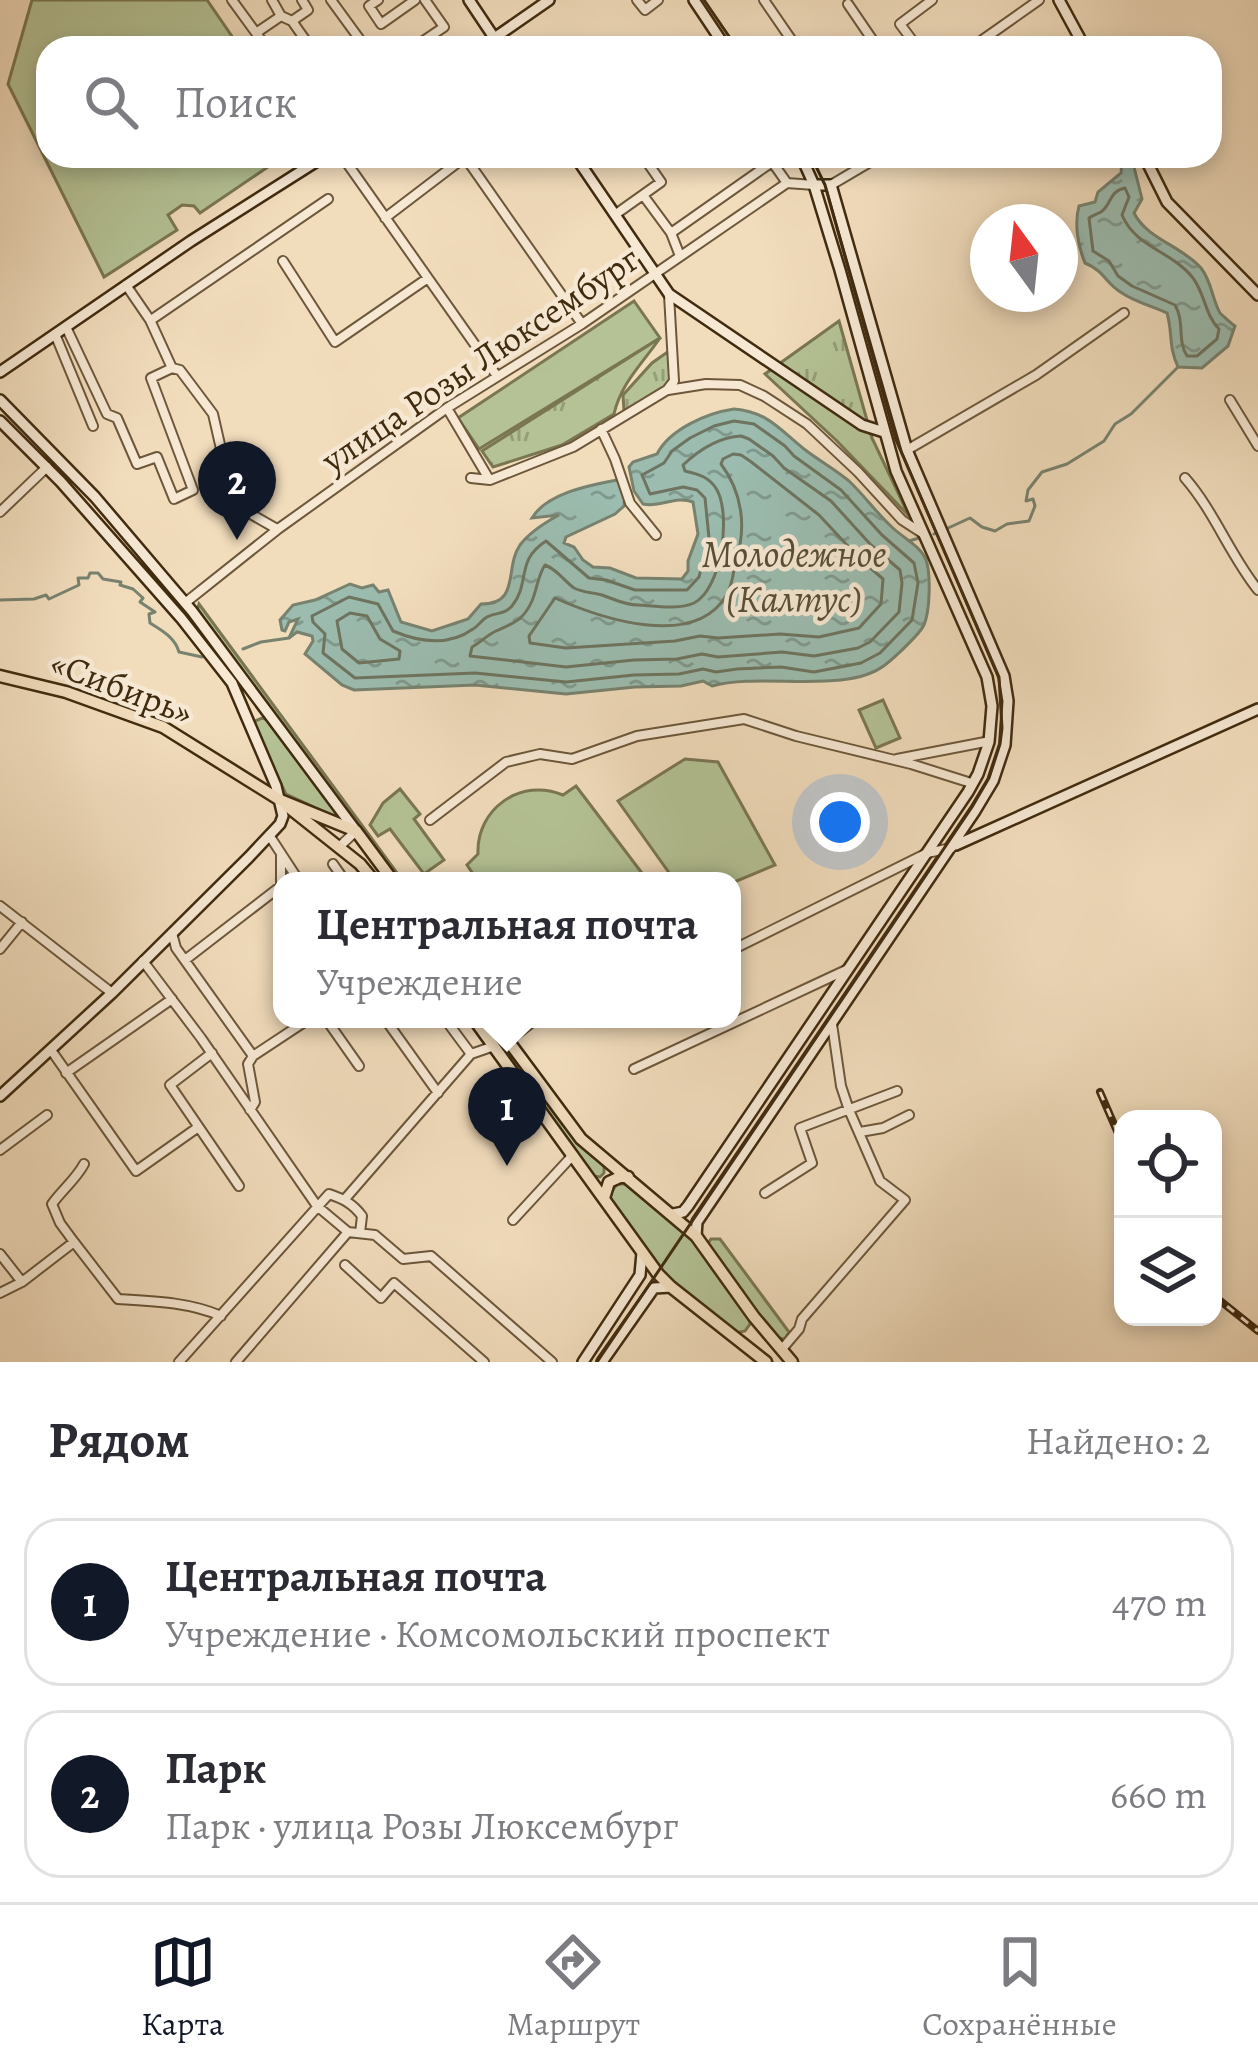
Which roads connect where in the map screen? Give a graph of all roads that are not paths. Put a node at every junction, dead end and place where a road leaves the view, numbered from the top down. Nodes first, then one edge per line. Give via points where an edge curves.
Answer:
1 (232, 0) edge
2 (272, 0) edge
3 (302, 0) edge
4 (332, 0) edge
5 (378, 0) edge
6 (416, 0) edge
7 (441, 0) edge
8 (469, 0) edge
9 (549, 0) edge
10 (637, 0) edge
11 (658, 0) edge
12 (694, 0) edge
13 (764, 0) edge
14 (932, 0) edge
15 (1039, 0) edge
16 (1059, 0) edge
17 (428, 4) edge
18 (848, 4) dead end
19 (281, 16) junction
20 (292, 21) junction
21 (256, 33) junction
22 (258, 36) edge
23 (302, 36) edge
24 (358, 36) edge
25 (431, 36) edge
26 (493, 36) edge
27 (506, 36) edge
28 (719, 36) edge
29 (789, 36) edge
30 (870, 36) edge
31 (908, 36) edge
32 (988, 36) edge
33 (1078, 36) edge
34 (306, 168) edge
35 (350, 168) edge
36 (450, 168) edge
37 (473, 168) edge
38 (583, 168) edge
39 (651, 168) edge
40 (758, 168) edge
41 (776, 168) edge
42 (806, 168) edge
43 (860, 168) edge
44 (1150, 168) edge
45 (787, 183) junction
46 (814, 185) junction
47 (831, 185) junction
48 (643, 195) junction
49 (328, 199) dead end
50 (616, 214) junction
51 (385, 218) junction
52 (670, 233) junction
53 (680, 257) junction
54 (283, 261) dead end
55 (656, 273) junction
56 (428, 278) junction
57 (126, 284) junction
58 (668, 294) junction
59 (1258, 295) edge
60 (1124, 313) dead end
61 (150, 320) junction
62 (582, 323) junction
63 (66, 327) junction
64 (56, 334) junction
65 (172, 368) junction
66 (0, 372) edge
67 (496, 376) junction
68 (667, 390) junction
69 (0, 400) edge
70 (1230, 400) dead end
71 (447, 408) junction
72 (0, 421) edge
73 (93, 426) dead end
74 (601, 429) junction
75 (884, 432) junction
76 (1258, 446) edge
77 (907, 450) junction
78 (46, 467) junction
79 (471, 478) dead end
80 (1185, 478) dead end
81 (490, 480) junction
82 (0, 512) edge
83 (122, 528) junction
84 (278, 529) junction
85 (922, 533) junction
86 (656, 536) dead end
87 (110, 538) junction
88 (1258, 590) edge
89 (185, 603) junction
90 (0, 676) edge
91 (265, 708) junction
92 (1258, 709) edge
93 (245, 719) junction
94 (985, 742) dead end
95 (896, 760) junction
96 (968, 782) dead end
97 (280, 800) junction
98 (299, 818) junction
99 (430, 820) dead end
100 (280, 824) junction
101 (356, 831) junction
102 (269, 836) junction
103 (339, 847) junction
104 (951, 848) junction
105 (927, 853) junction
106 (281, 855) junction
107 (333, 864) dead end
108 (281, 872) edge
109 (293, 872) edge
110 (339, 872) edge
111 (367, 872) edge
112 (386, 872) edge
113 (273, 893) edge
114 (0, 906) edge
115 (22, 922) junction
116 (172, 933) junction
117 (741, 946) edge
118 (0, 949) edge
119 (185, 960) junction
120 (143, 961) junction
121 (847, 970) junction
122 (112, 993) junction
123 (172, 999) junction
124 (741, 1019) edge
125 (832, 1024) junction
126 (295, 1028) edge
127 (332, 1028) edge
128 (391, 1028) edge
129 (452, 1028) edge
130 (481, 1028) edge
131 (499, 1028) edge
132 (525, 1028) edge
133 (722, 1028) edge
134 (508, 1041) junction
135 (494, 1046) junction
136 (51, 1050) junction
137 (212, 1053) junction
138 (471, 1054) junction
139 (253, 1056) junction
140 (359, 1066) dead end
141 (634, 1069) dead end
142 (66, 1073) junction
143 (897, 1091) dead end
144 (438, 1093) junction
145 (0, 1096) edge
146 (250, 1110) junction
147 (849, 1110) junction
148 (47, 1115) dead end
149 (909, 1115) dead end
150 (196, 1128) junction
151 (860, 1132) junction
152 (0, 1150) edge
153 (573, 1155) junction
154 (606, 1160) junction
155 (84, 1164) dead end
156 (628, 1178) junction
157 (590, 1179) junction
158 (239, 1186) dead end
159 (765, 1193) dead end
160 (604, 1198) junction
161 (345, 1199) junction
162 (317, 1206) junction
163 (673, 1214) junction
164 (513, 1220) dead end
165 (348, 1232) junction
166 (361, 1233) junction
167 (696, 1235) junction
168 (74, 1242) junction
169 (642, 1253) junction
170 (0, 1254) edge
171 (345, 1264) dead end
172 (22, 1282) junction
173 (671, 1287) junction
174 (0, 1293) edge
175 (220, 1316) junction
176 (754, 1317) junction
177 (766, 1332) junction
178 (736, 1336) junction
179 (752, 1350) junction
180 (781, 1350) junction
181 (179, 1362) edge
182 (236, 1362) edge
183 (484, 1362) edge
184 (552, 1362) edge
185 (583, 1362) edge
186 (602, 1362) edge
187 (766, 1362) edge
188 (792, 1362) edge

1 - 21 street
2 - 19 street
3 - 20 street via 308,10
4 - 24 street
5 - 6 street via 369,6 381,24
7 - 17 street
8 - 26 main road
9 - 27 main road
10 - 11 street via 645,10
12 - 28 main road
13 - 29 street
14 - 31 street via 900,24
15 - 32 street
16 - 33 main road
17 - 25 street via 444,27
18 - 30 street
19 - 20 street
19 - 21 street
20 - 23 street
21 - 22 street
34 - 57 main road
35 - 51 street
36 - 51 street
37 - 62 street
38 - 50 main road
39 - 48 street via 661,182
40 - 52 street
41 - 45 street
42 - 46 main road
43 - 47 street
44 - 59 main road via 1167,202
45 - 46 street
45 - 53 street, улица Розы Люксембург
46 - 47 main road
46 - 75 main road
47 - 77 main road
48 - 50 street
48 - 52 street
49 - 61 street
50 - 55 main road
51 - 56 street
52 - 53 street
53 - 55 street, улица Розы Люксембург
54 - 56 street via 335,342
55 - 58 main road
55 - 62 street, улица Розы Люксембург
56 - 67 street
57 - 61 street
57 - 63 main road
58 - 68 street via 674,381
58 - 75 main road
60 - 77 street
61 - 65 street
62 - 67 street, улица Розы Люксембург
63 - 64 main road
63 - 65 street via 137,464 157,457 174,499 194,490 151,377
64 - 66 main road
64 - 73 street
65 - 84 street via 213,414 227,501
67 - 71 street, улица Розы Люксембург
68 - 74 street
68 - 85 street via 740,385 764,396 807,424
69 - 83 main road
70 - 76 street
71 - 81 street
71 - 84 street, улица Розы Люксембург
72 - 78 main road
74 - 81 street
74 - 86 street via 631,503
75 - 85 main road
77 - 104 main road via 997,653 1008,701 993,781
78 - 82 street
78 - 87 main road
79 - 81 street
80 - 88 street
83 - 87 main road
83 - 89 main road
84 - 89 street, улица Розы Люксембург
85 - 105 main road via 983,663 992,706 978,773
87 - 93 main road via 218,664
89 - 91 main road
90 - 97 main road, «Сибирь» via 163,727
91 - 93 street
91 - 101 main road
92 - 104 main road
93 - 97 main road
94 - 95 street
95 - 96 street
95 - 99 street via 744,719 637,736 572,759 540,754 506,762
97 - 98 main road, «Сибирь»
97 - 100 main road
97 - 101 main road, «Сибирь»
98 - 100 main road
98 - 103 main road, «Сибирь»
100 - 102 main road
101 - 103 street
101 - 112 main road
102 - 106 street
102 - 116 main road
103 - 111 main road, «Сибирь»
104 - 105 street
104 - 125 main road
105 - 117 street
105 - 121 main road
106 - 108 street
106 - 109 street
107 - 110 street
113 - 119 street
114 - 115 street
115 - 118 street
115 - 122 street
116 - 119 street
116 - 120 main road
119 - 139 street
120 - 122 main road
120 - 123 street
121 - 124 street
121 - 163 main road via 688,1206
122 - 136 main road
123 - 137 street
123 - 142 street
125 - 147 street
125 - 167 main road via 697,1222
126 - 139 street
127 - 140 street
128 - 144 street
129 - 138 street
130 - 135 main road
131 - 134 main road
132 - 134 street
133 - 141 street
134 - 154 main road via 580,1138
135 - 138 street
135 - 153 main road
136 - 142 street
136 - 145 main road
137 - 146 street
137 - 150 street via 170,1085
138 - 144 street
139 - 146 street
142 - 150 street via 136,1171
143 - 147 street
144 - 161 street
146 - 162 street
147 - 151 street
147 - 159 street via 800,1128 812,1163
148 - 152 street
149 - 151 street
150 - 158 street
151 - 180 street via 880,1181 905,1200
153 - 157 main road
153 - 164 street
154 - 156 main road
154 - 157 main road via 604,1176
155 - 168 street via 52,1204
156 - 160 main road via 609,1182
156 - 163 main road
157 - 160 main road
160 - 169 main road
161 - 162 street via 329,1194
161 - 166 street via 362,1216
162 - 165 street
162 - 175 street
163 - 167 main road
165 - 166 street
165 - 182 street
166 - 184 street via 403,1259 431,1256
167 - 176 main road
168 - 172 street
168 - 175 street via 118,1299
169 - 173 main road
169 - 185 main road via 640,1275
170 - 172 street
171 - 183 street via 381,1298 394,1283
172 - 174 street
173 - 178 main road
173 - 186 main road via 654,1288
175 - 181 street
176 - 177 main road
176 - 178 main road
177 - 179 main road
177 - 180 main road
178 - 179 main road
179 - 187 main road
180 - 188 main road

